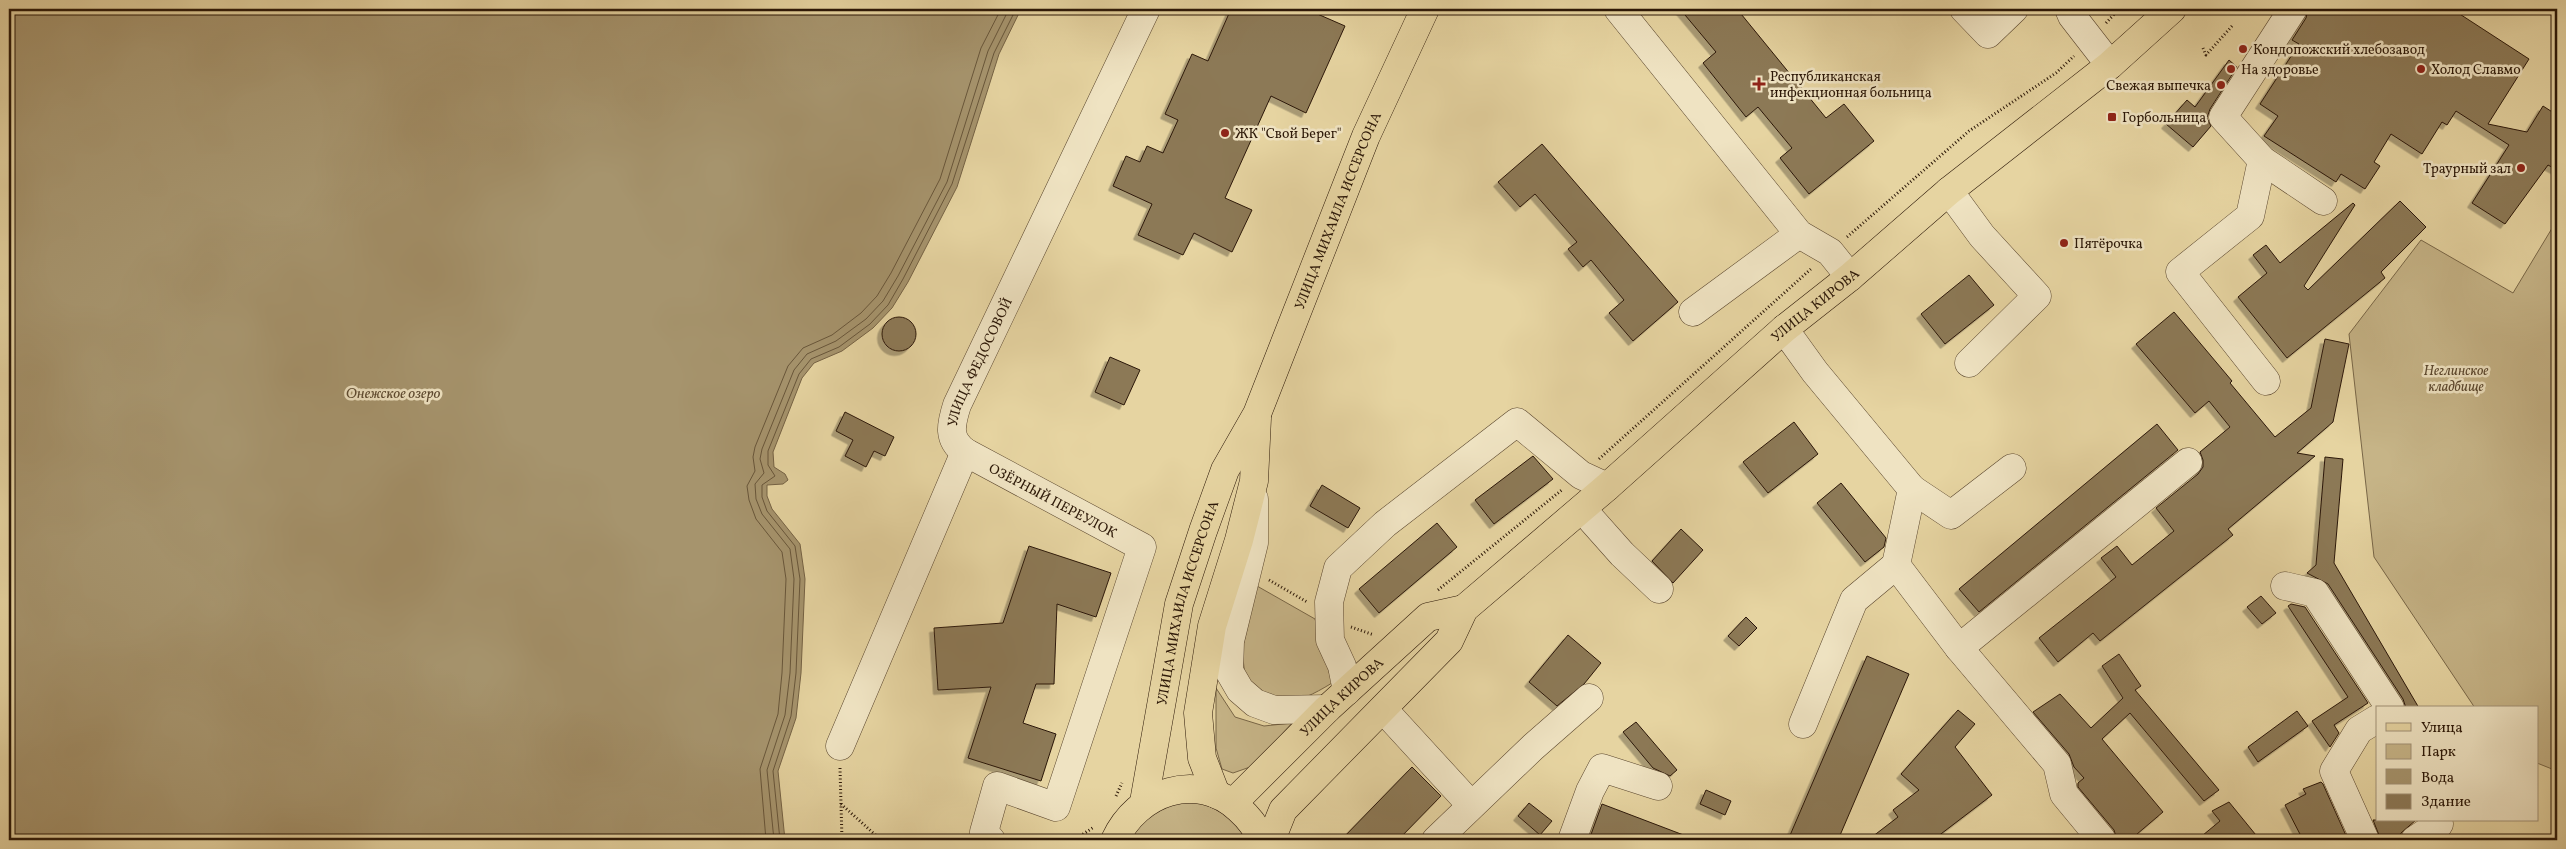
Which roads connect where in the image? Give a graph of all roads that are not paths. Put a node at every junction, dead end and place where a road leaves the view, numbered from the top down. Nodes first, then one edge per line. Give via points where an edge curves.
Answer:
1 (1146, 9) edge
2 (1425, 9) edge
3 (1618, 9) edge
4 (1964, 9) edge
5 (2014, 9) edge
6 (2069, 9) edge
7 (2172, 9) edge
8 (2293, 9) edge
9 (2110, 65) junction
10 (2262, 160) junction
11 (1949, 190) junction
12 (2323, 201) dead end
13 (1799, 234) junction
14 (1850, 277) junction
15 (1692, 312) dead end
16 (1784, 329) junction
17 (1969, 363) dead end
18 (2266, 382) dead end
19 (1257, 414) junction
20 (965, 452) junction
21 (2188, 462) dead end
22 (2012, 468) dead end
23 (1254, 481) junction
24 (1607, 488) junction
25 (1912, 489) junction
26 (1582, 509) junction
27 (1896, 565) junction
28 (2285, 586) dead end
29 (1659, 590) dead end
30 (1464, 609) junction
31 (1959, 648) junction
32 (1347, 691) junction
33 (1589, 698) dead end
34 (2389, 706) edge
35 (1327, 709) junction
36 (1383, 709) junction
37 (2376, 719) edge
38 (1803, 724) dead end
39 (840, 746) road end
40 (1658, 786) dead end
41 (1224, 799) junction
42 (1144, 802) junction
43 (1472, 805) junction
44 (2438, 822) edge
45 (991, 840) edge
46 (1115, 840) edge
47 (1261, 840) edge
48 (1271, 840) edge
49 (1436, 840) edge
50 (1572, 840) edge
51 (2102, 840) edge
52 (2365, 840) edge
53 (2415, 840) edge

1 - 20 street, УЛИЦА ФЕДОСОВОЙ via 957,405 951,428 957,446
2 - 19 main road, УЛИЦА МИХАИЛА ИССЕРСОНА via 1366,136
3 - 13 street
4 - 5 street via 1988,34
6 - 9 street
7 - 9 main road, УЛИЦА КИРОВА
8 - 10 street via 2223,117
9 - 11 main road, УЛИЦА КИРОВА
10 - 12 street
10 - 18 street via 2250,216 2180,272
11 - 14 main road, УЛИЦА КИРОВА
11 - 17 street via 1982,236 2037,296
13 - 14 street via 1830,252
13 - 15 street
14 - 16 main road, УЛИЦА КИРОВА
16 - 24 main road, УЛИЦА КИРОВА
16 - 25 street
19 - 23 main road, УЛИЦА МИХАИЛА ИССЕРСОНА
19 - 42 main road, УЛИЦА МИХАИЛА ИССЕРСОНА via 1225,470 1179,604
20 - 39 street
20 - 45 street, ОЗЁРНЫЙ ПЕРЕУЛОК via 1142,547 1056,807 997,786 984,832
21 - 31 street
22 - 25 street via 1951,515
23 - 35 street via 1254,543 1230,642 1229,672 1240,690 1255,703 1274,710
23 - 41 main road, УЛИЦА МИХАИЛА ИССЕРСОНА via 1240,540 1212,626 1198,713 1202,758
24 - 26 main road, УЛИЦА КИРОВА
24 - 32 street via 1581,474 1517,422 1483,447 1385,524 1338,568 1329,602 1330,640 1342,666
25 - 27 street
26 - 29 street
26 - 30 main road, УЛИЦА КИРОВА
27 - 31 street
27 - 38 street via 1854,600
28 - 34 street via 2315,593
30 - 32 main road, УЛИЦА КИРОВА via 1428,617
30 - 36 main road, УЛИЦА КИРОВА via 1448,641
31 - 51 street via 2057,764 2064,794
32 - 35 main road, УЛИЦА КИРОВА
33 - 43 street
35 - 41 main road, УЛИЦА КИРОВА
36 - 43 street
36 - 48 main road, УЛИЦА КИРОВА via 1283,810
37 - 52 street via 2359,730 2334,771
40 - 50 street via 1602,768
41 - 42 main road via 1192,789 1167,792
41 - 47 main road via 1248,817
42 - 46 main road via 1131,814
43 - 49 street
44 - 53 street

